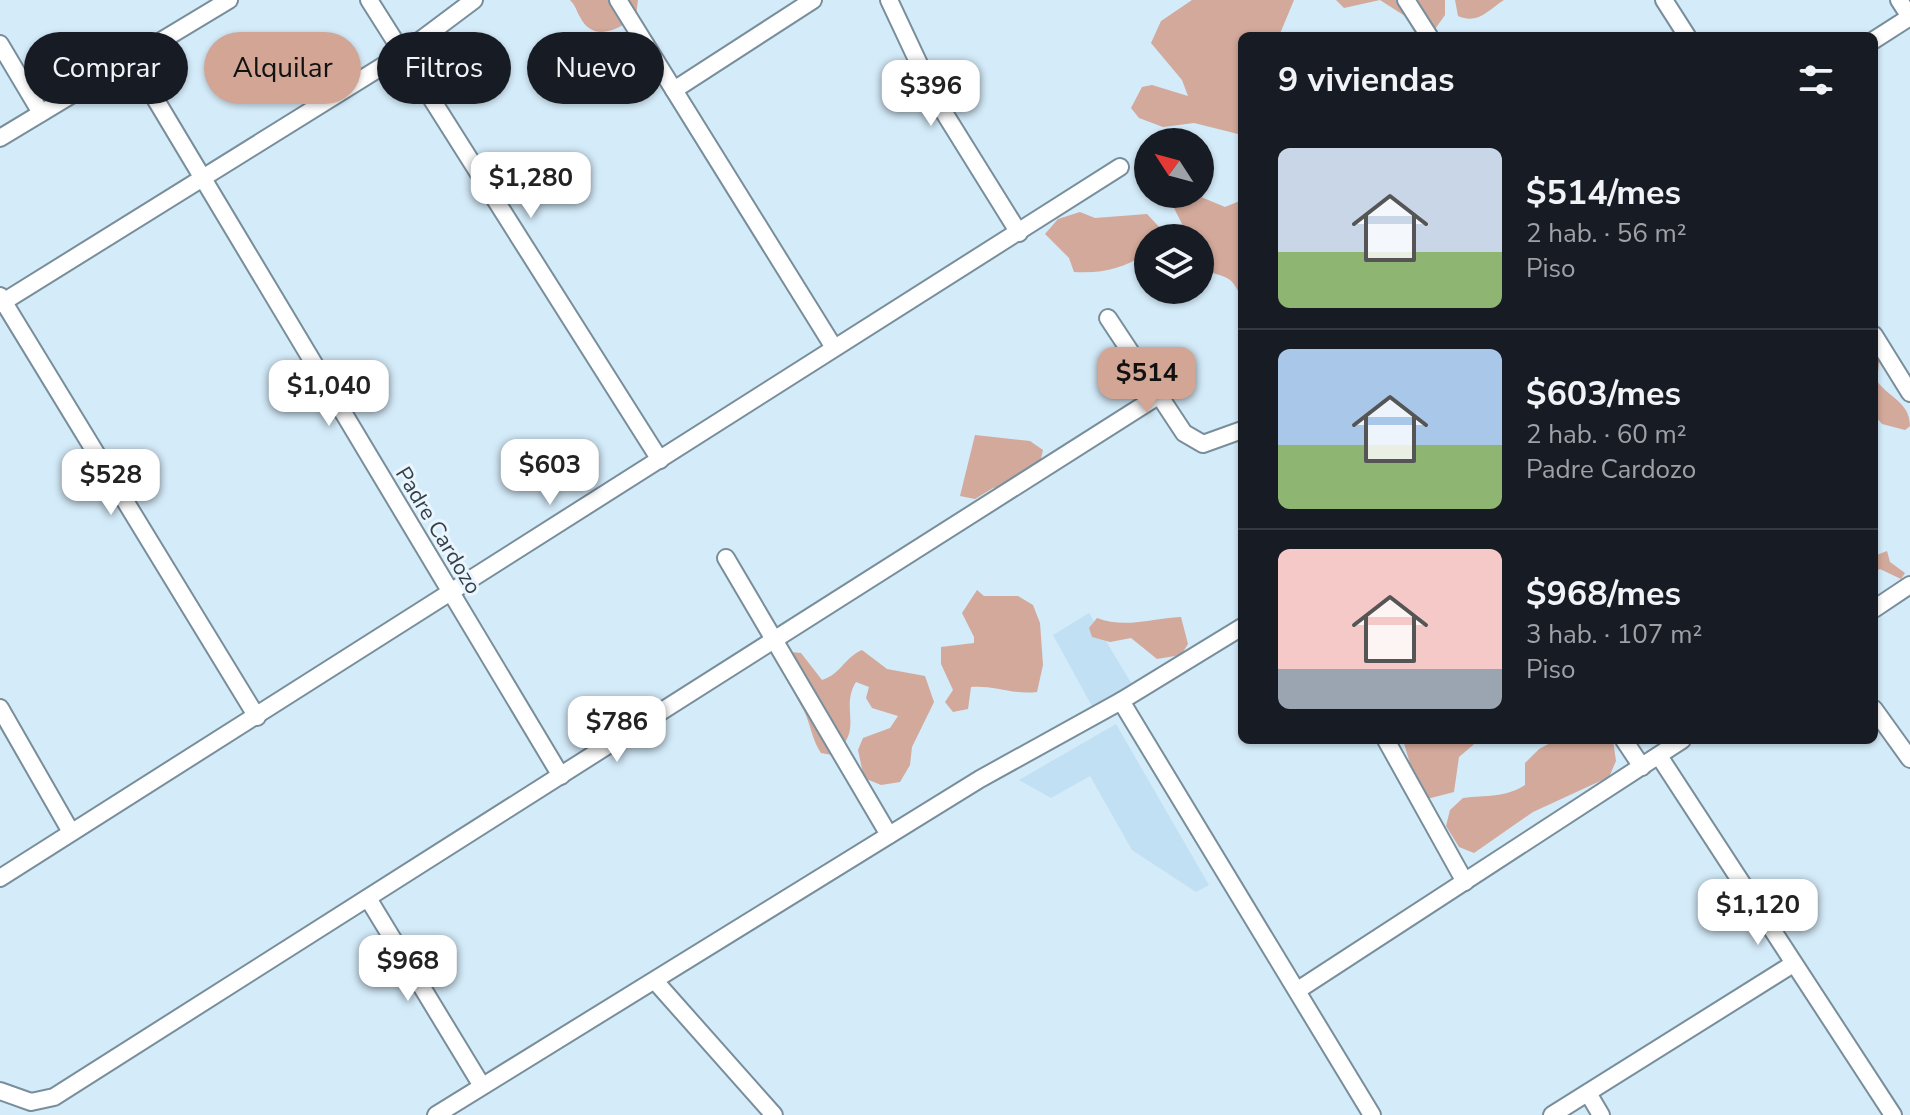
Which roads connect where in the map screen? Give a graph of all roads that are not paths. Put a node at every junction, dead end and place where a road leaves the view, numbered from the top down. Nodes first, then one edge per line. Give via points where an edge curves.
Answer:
1 (369, 0) edge
2 (474, 0) edge
3 (618, 0) edge
4 (813, 0) edge
5 (889, 0) edge
6 (1406, 0) edge
7 (1664, 0) edge
8 (1899, 0) edge
9 (225, 1) edge
10 (1910, 17) edge
11 (176, 32) edge
12 (389, 32) edge
13 (431, 32) edge
14 (1426, 32) edge
15 (1684, 32) edge
16 (1878, 37) edge
17 (0, 44) edge
18 (377, 70) edge
19 (674, 90) junction
20 (56, 104) edge
21 (158, 104) edge
22 (434, 104) edge
23 (41, 113) junction
24 (0, 138) edge
25 (1120, 167) dead end
26 (202, 178) junction
27 (1019, 233) junction
28 (1, 301) edge
29 (1108, 318) dead end
30 (1878, 341) edge
31 (833, 346) junction
32 (1910, 393) edge
33 (1158, 396) junction
34 (1238, 431) edge
35 (660, 460) junction
36 (726, 558) dead end
37 (1910, 585) edge
38 (451, 594) junction
39 (1878, 606) edge
40 (1238, 629) edge
41 (774, 641) junction
42 (1121, 701) junction
43 (0, 708) edge
44 (1878, 715) edge
45 (257, 717) junction
46 (1388, 744) edge
47 (1627, 744) edge
48 (1676, 744) edge
49 (1659, 756) junction
50 (1910, 759) edge
51 (1642, 767) junction
52 (561, 776) junction
53 (71, 832) junction
54 (889, 835) junction
55 (0, 878) edge
56 (1465, 882) junction
57 (369, 900) junction
58 (1793, 964) junction
59 (655, 981) junction
60 (1298, 990) junction
61 (482, 1086) junction
62 (0, 1091) edge
63 (1588, 1093) junction
64 (436, 1115) edge
65 (774, 1115) edge
66 (1372, 1115) edge
67 (1552, 1115) edge
68 (1601, 1115) edge
69 (1893, 1115) edge

1 - 12 street
2 - 13 street
3 - 19 street
4 - 19 street
5 - 27 street via 935,98
6 - 14 street
7 - 15 street
8 - 10 street
9 - 11 street
10 - 16 street
17 - 23 street
18 - 26 street
19 - 31 street
20 - 23 street
21 - 26 street, Padre Cardozo
22 - 35 street
23 - 24 street
25 - 27 street
26 - 28 street
26 - 38 street, Padre Cardozo
27 - 31 street
28 - 45 street
29 - 33 street
30 - 32 street
31 - 35 street
33 - 34 street via 1184,433 1203,444
33 - 41 street
35 - 38 street
36 - 41 street
37 - 39 street
38 - 45 street
38 - 52 street, Padre Cardozo
40 - 42 street
41 - 52 street
41 - 54 street
42 - 54 street
42 - 60 street
43 - 53 street
44 - 50 street
45 - 53 street
46 - 56 street
47 - 51 street
48 - 49 street
49 - 51 street
49 - 58 street
51 - 56 street
52 - 57 street
53 - 55 street
54 - 59 street
56 - 60 street
57 - 61 street
57 - 62 street via 54,1097 31,1102
58 - 63 street
58 - 69 street
59 - 61 street
59 - 65 street
60 - 66 street
61 - 64 street
63 - 67 street
63 - 68 street

